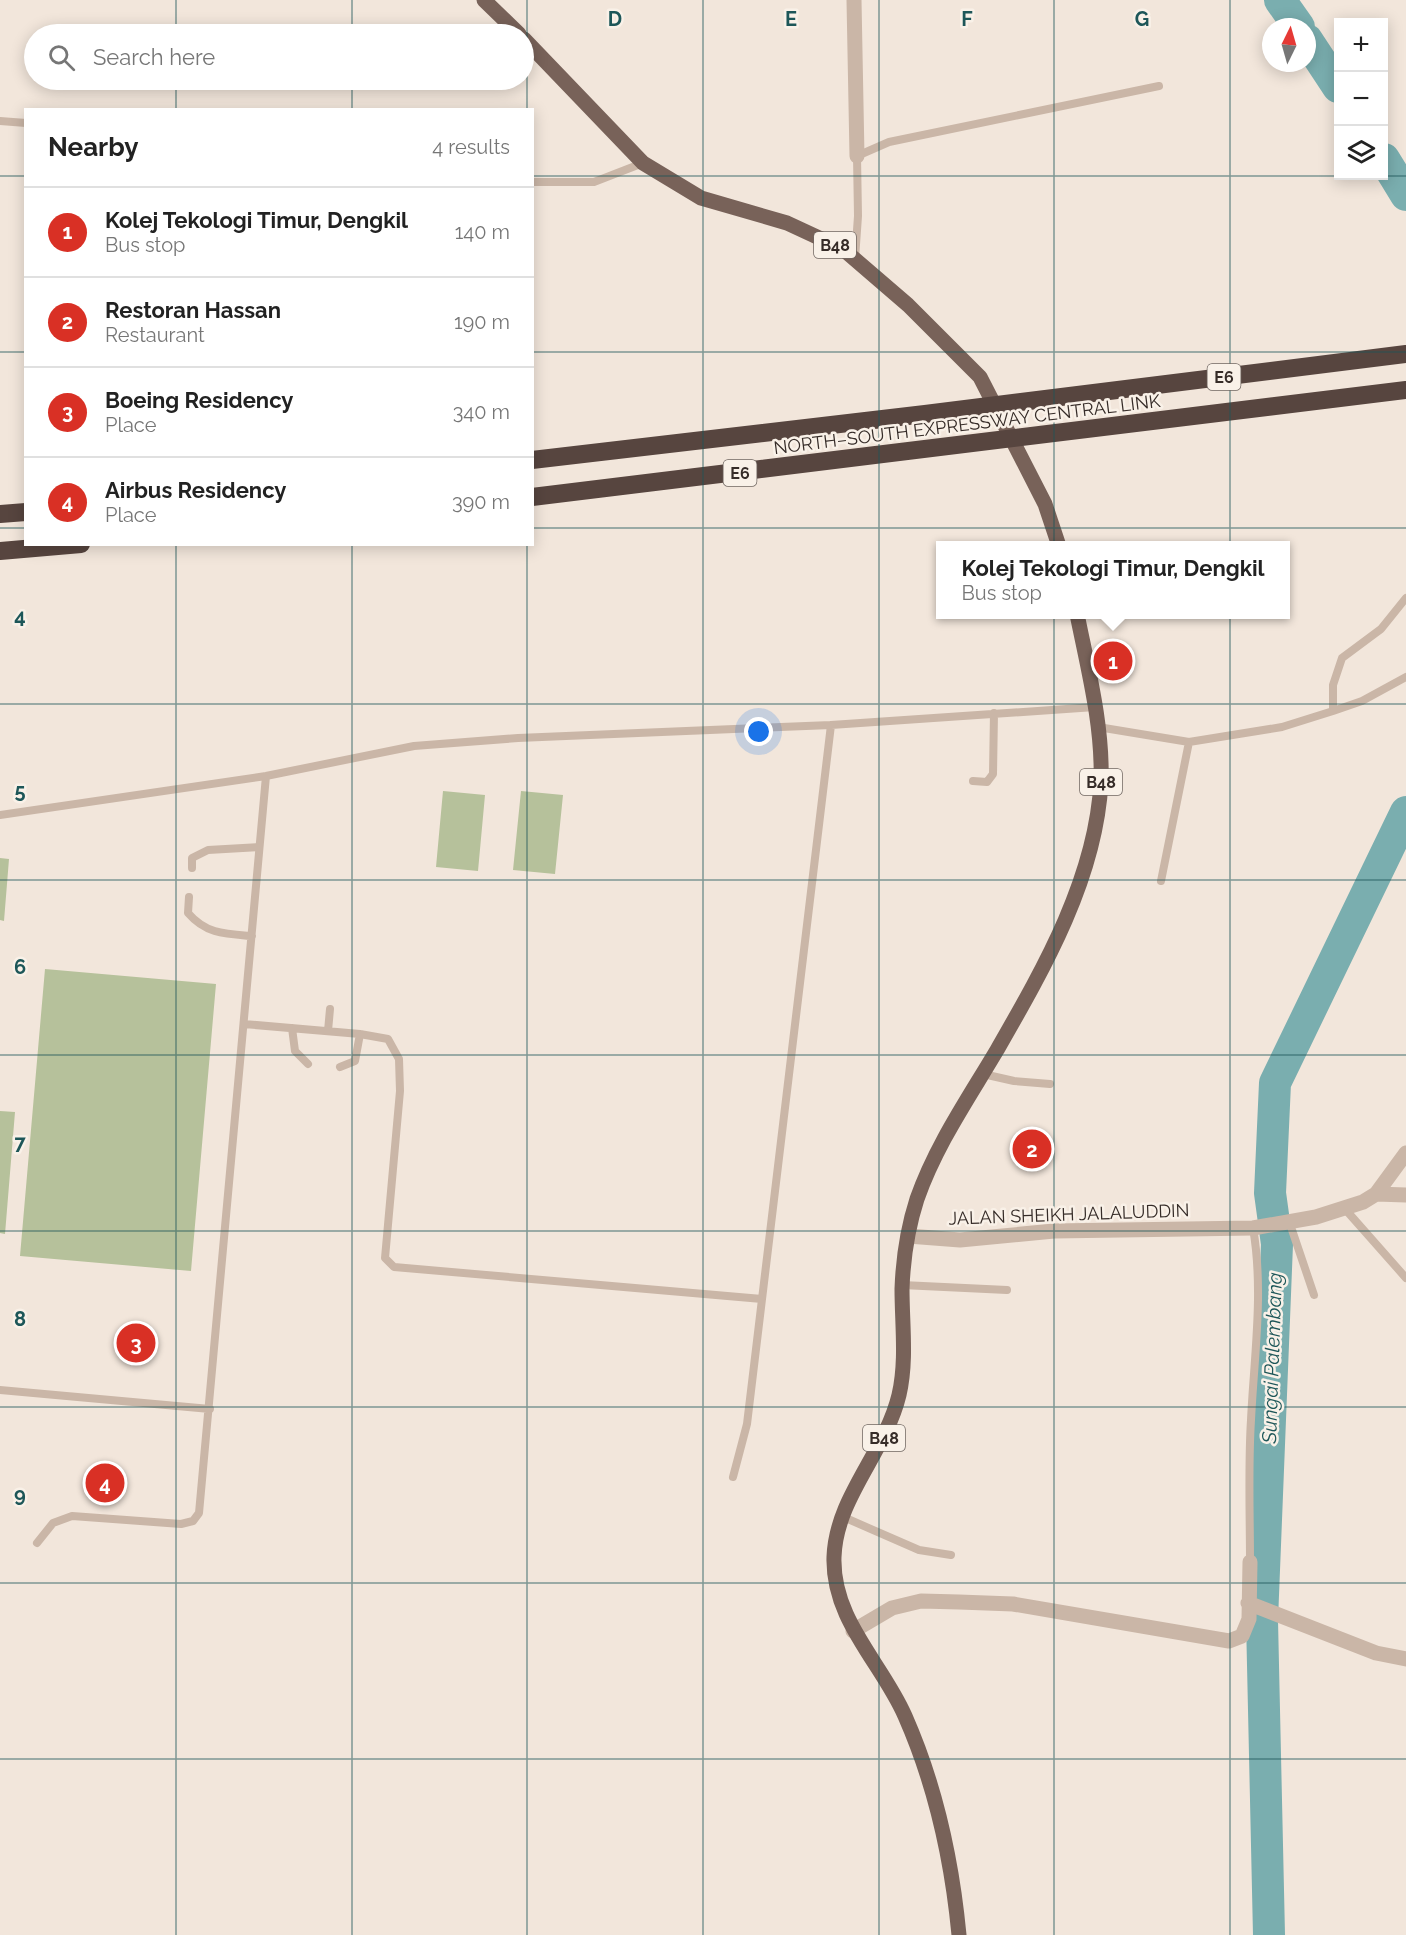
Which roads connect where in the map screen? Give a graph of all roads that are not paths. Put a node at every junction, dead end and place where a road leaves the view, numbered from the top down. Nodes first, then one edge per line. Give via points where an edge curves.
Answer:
1 (484, 0) edge
2 (854, 0) edge
3 (509, 24) edge
4 (534, 49) edge
5 (1159, 86) dead end
6 (0, 121) edge
7 (24, 123) edge
8 (856, 156) junction
9 (643, 163) junction
10 (534, 182) edge
11 (855, 259) junction
12 (1400, 354) edge
13 (1406, 390) edge
14 (534, 460) edge
15 (534, 497) edge
16 (24, 512) edge
17 (0, 514) edge
18 (1057, 541) edge
19 (58, 546) edge
20 (0, 551) edge
21 (1406, 598) edge
22 (1078, 619) edge
23 (1406, 677) edge
24 (1096, 707) junction
25 (1333, 711) junction
26 (994, 713) junction
27 (831, 725) junction
28 (1098, 727) junction
29 (1189, 742) junction
30 (266, 776) junction
31 (973, 781) dead end
32 (0, 815) edge
33 (259, 847) junction
34 (192, 868) dead end
35 (1161, 881) dead end
36 (189, 897) dead end
37 (252, 936) junction
38 (330, 1009) dead end
39 (244, 1024) junction
40 (292, 1028) junction
41 (328, 1031) junction
42 (360, 1034) junction
43 (308, 1064) dead end
44 (340, 1067) dead end
45 (983, 1074) junction
46 (1050, 1084) dead end
47 (1406, 1153) edge
48 (1376, 1194) junction
49 (1406, 1195) edge
50 (1345, 1209) junction
51 (1286, 1222) junction
52 (1261, 1227) junction
53 (908, 1236) junction
54 (1406, 1278) edge
55 (902, 1285) junction
56 (1007, 1290) dead end
57 (1314, 1295) dead end
58 (762, 1299) junction
59 (0, 1390) edge
60 (210, 1409) junction
61 (733, 1477) dead end
62 (841, 1516) junction
63 (37, 1543) dead end
64 (951, 1555) dead end
65 (1250, 1563) joint
66 (1251, 1604) junction
67 (853, 1631) junction
68 (1406, 1659) edge
69 (959, 1935) edge

1 - 3 main road
2 - 8 street
4 - 9 main road, B48
5 - 8 lane via 889,142
6 - 7 lane
8 - 11 lane
9 - 10 lane via 594,182
9 - 11 main road, B48 via 701,198 787,223 843,249
11 - 18 main road, B48 via 980,377 1046,504
12 - 14 highway, NORTH–SOUTH EXPRESSWAY CENTRAL LINK / E6
13 - 15 highway, NORTH–SOUTH EXPRESSWAY CENTRAL LINK / E6
16 - 17 highway
19 - 20 highway
21 - 25 lane via 1381,628 1342,658 1334,685
22 - 24 main road, B48
23 - 25 lane via 1362,701
24 - 26 lane
24 - 28 main road, B48
25 - 29 lane via 1282,727
26 - 27 lane
26 - 31 lane via 993,774 987,782
27 - 30 lane via 414,746
27 - 58 lane
28 - 29 lane
28 - 45 main road, B48 via 1099,807 1084,870 1020,1010
29 - 35 lane
30 - 32 lane
30 - 33 lane
33 - 34 lane via 207,850 192,858
33 - 37 lane
36 - 37 lane via 188,913 199,926 216,933
37 - 39 lane
38 - 41 lane
39 - 40 lane
39 - 60 lane
40 - 41 lane
40 - 43 lane via 295,1052
41 - 42 lane
42 - 44 lane via 355,1061
42 - 58 lane via 388,1039 399,1059 387,1263 394,1267
45 - 46 lane
45 - 53 main road, B48 via 931,1165 916,1201
47 - 48 street
48 - 49 street
48 - 50 street
50 - 51 street, JALAN SHEIKH JALALUDDIN
50 - 54 lane
51 - 52 street, JALAN SHEIKH JALALUDDIN
51 - 57 lane
52 - 53 street, JALAN SHEIKH JALALUDDIN via 1054,1232 960,1240
52 - 65 lane via 1250,1423
53 - 55 main road, B48
55 - 56 lane
55 - 62 main road, B48 via 903,1365 899,1396 881,1446
58 - 61 lane via 747,1424
59 - 60 lane
60 - 63 lane via 201,1502 193,1521 181,1524 72,1516 53,1523
62 - 64 lane via 919,1550
62 - 67 main road, B48 via 833,1560 837,1590
65 - 66 street
66 - 67 street via 1242,1636 1229,1641 1013,1605 959,1602 921,1601 892,1608
66 - 68 street via 1376,1653
67 - 69 main road, B48 via 904,1713 931,1784

